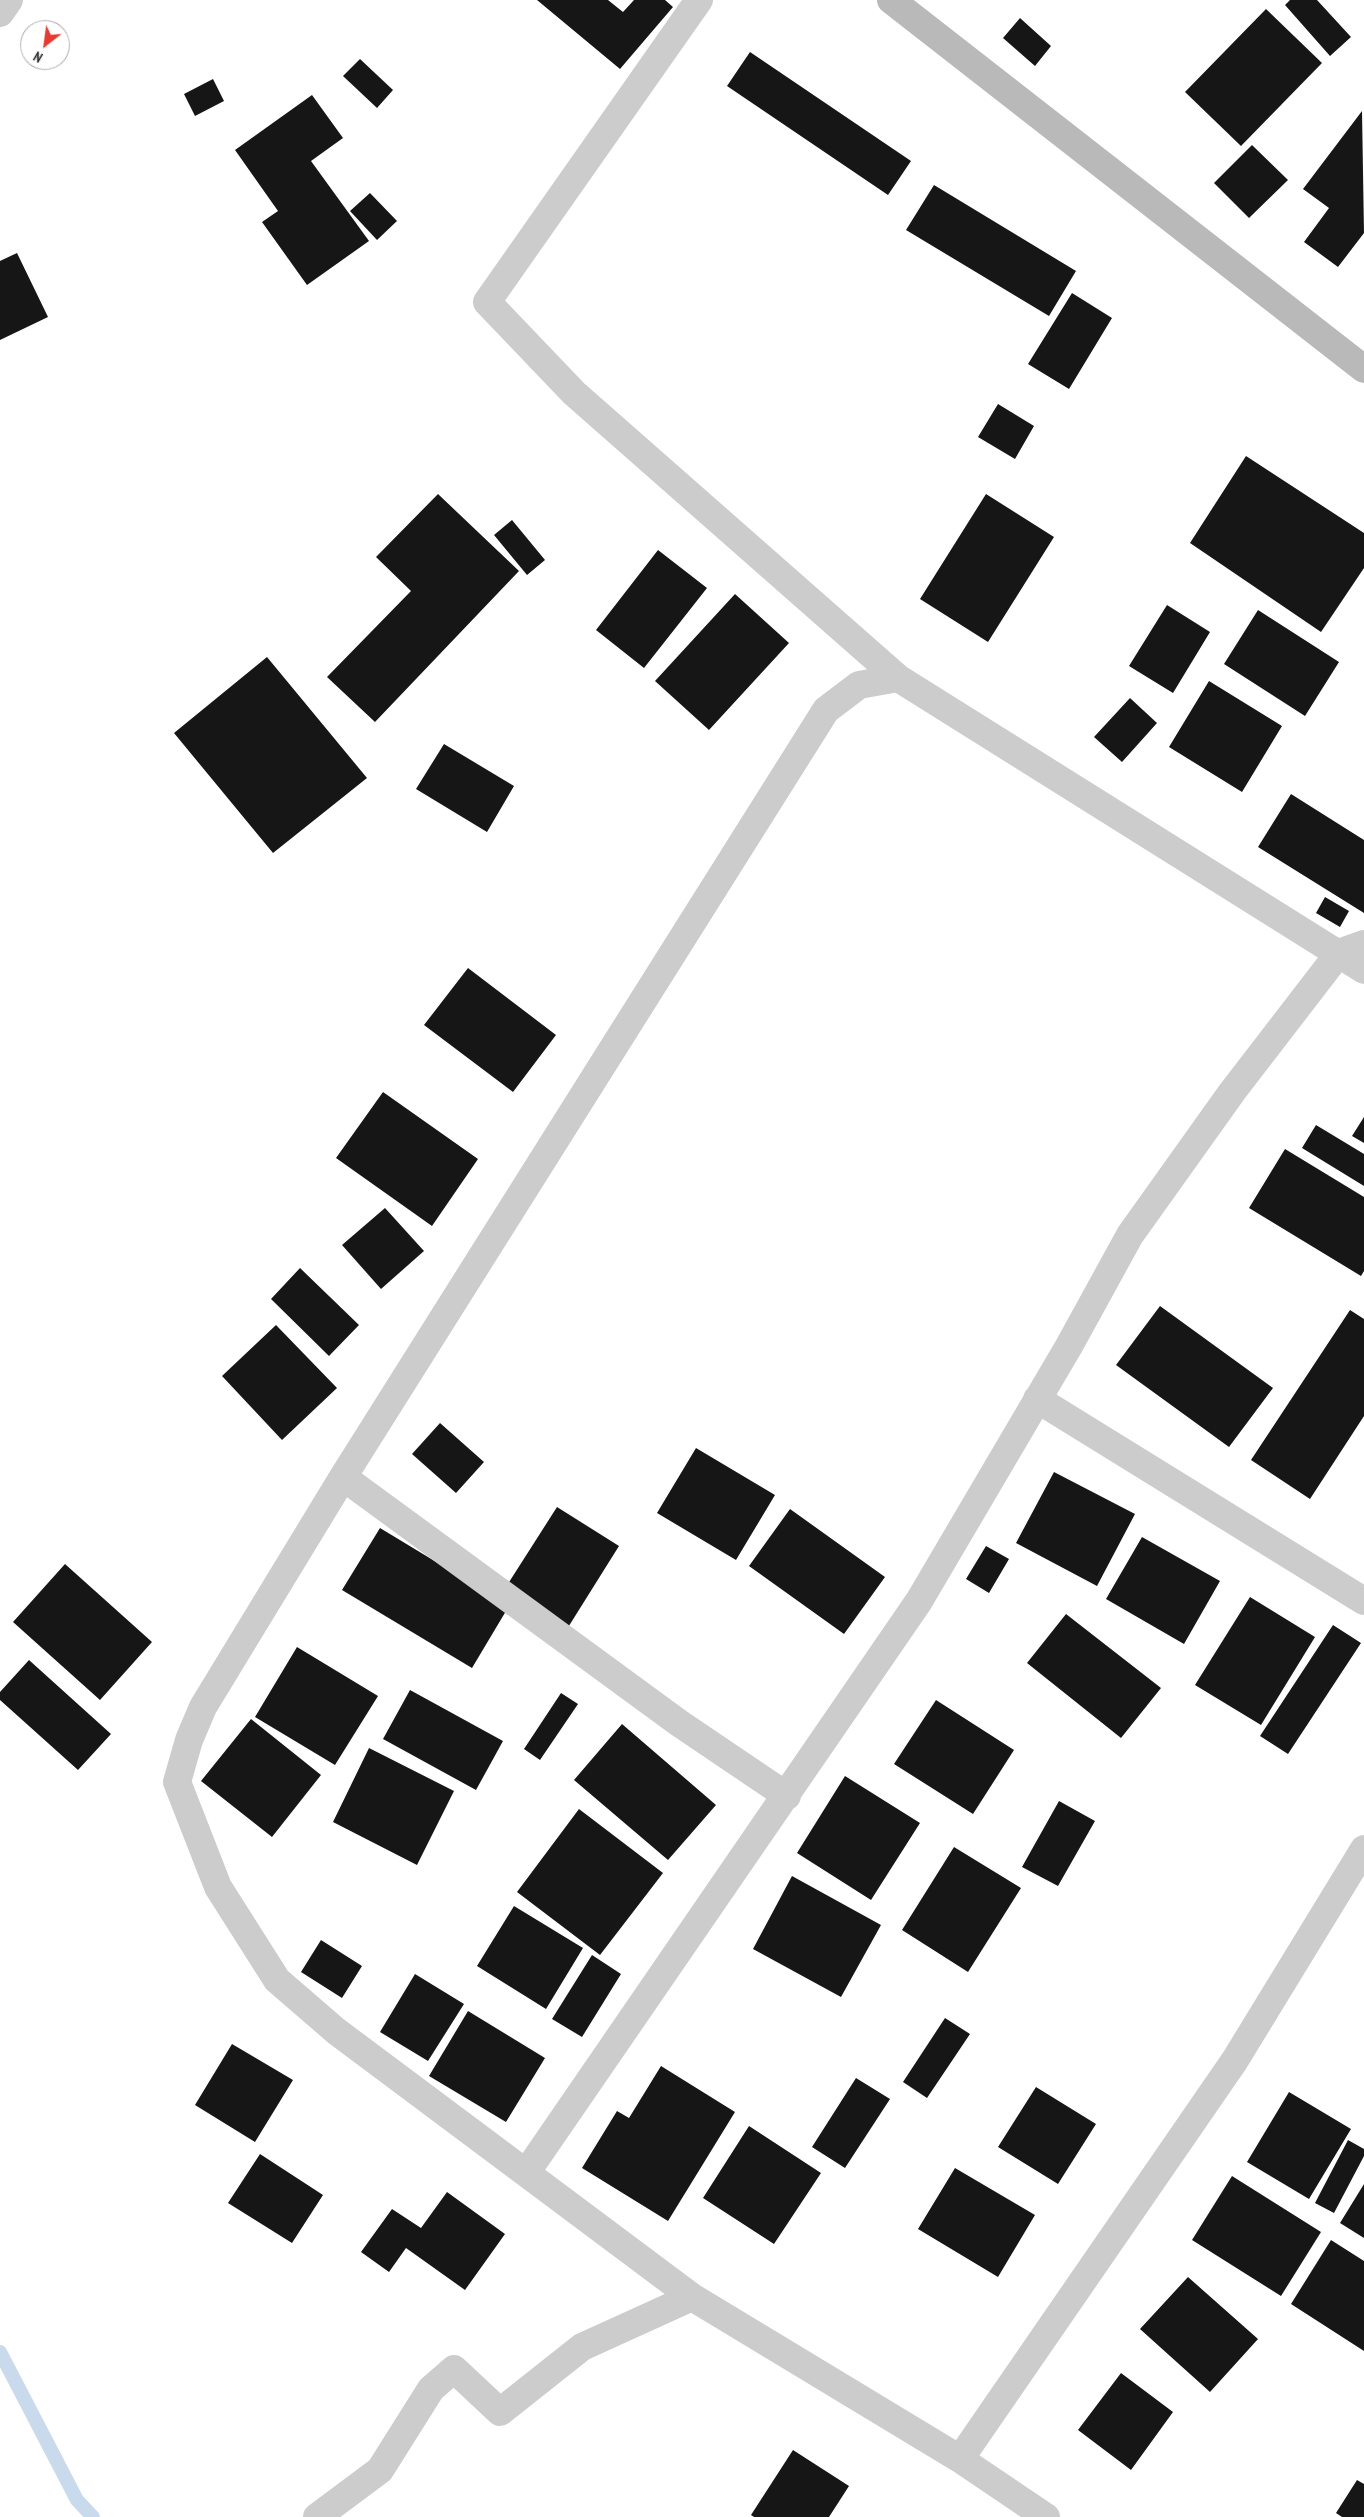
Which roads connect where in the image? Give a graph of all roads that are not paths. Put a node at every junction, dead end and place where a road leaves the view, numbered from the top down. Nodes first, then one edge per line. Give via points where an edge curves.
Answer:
1 (9, 0) edge
2 (699, 0) edge
3 (891, 0) edge
4 (0, 13) edge
5 (1364, 369) edge
6 (898, 678) junction
7 (1364, 944) edge
8 (1339, 954) junction
9 (1364, 970) edge
10 (1037, 1399) junction
11 (344, 1477) junction
12 (1364, 1602) edge
13 (787, 1796) junction
14 (1364, 1849) edge
15 (526, 2173) junction
16 (692, 2297) junction
17 (960, 2458) junction
18 (317, 2517) edge
19 (1046, 2517) edge

1 - 4 street
2 - 6 street via 487,302 574,393
3 - 5 main road
6 - 8 street
6 - 11 street via 859,686 826,710
7 - 8 street
8 - 9 street
8 - 10 street via 1244,1076 1130,1235 1070,1346
10 - 12 street
10 - 13 street via 919,1600
11 - 13 street via 671,1717
11 - 15 street via 203,1707 177,1782 218,1887 277,1980 336,2031
13 - 15 street
14 - 17 street via 1235,2060
15 - 16 street
16 - 17 street
16 - 18 street via 582,2346 500,2412 454,2369 431,2389 380,2470
17 - 19 street

